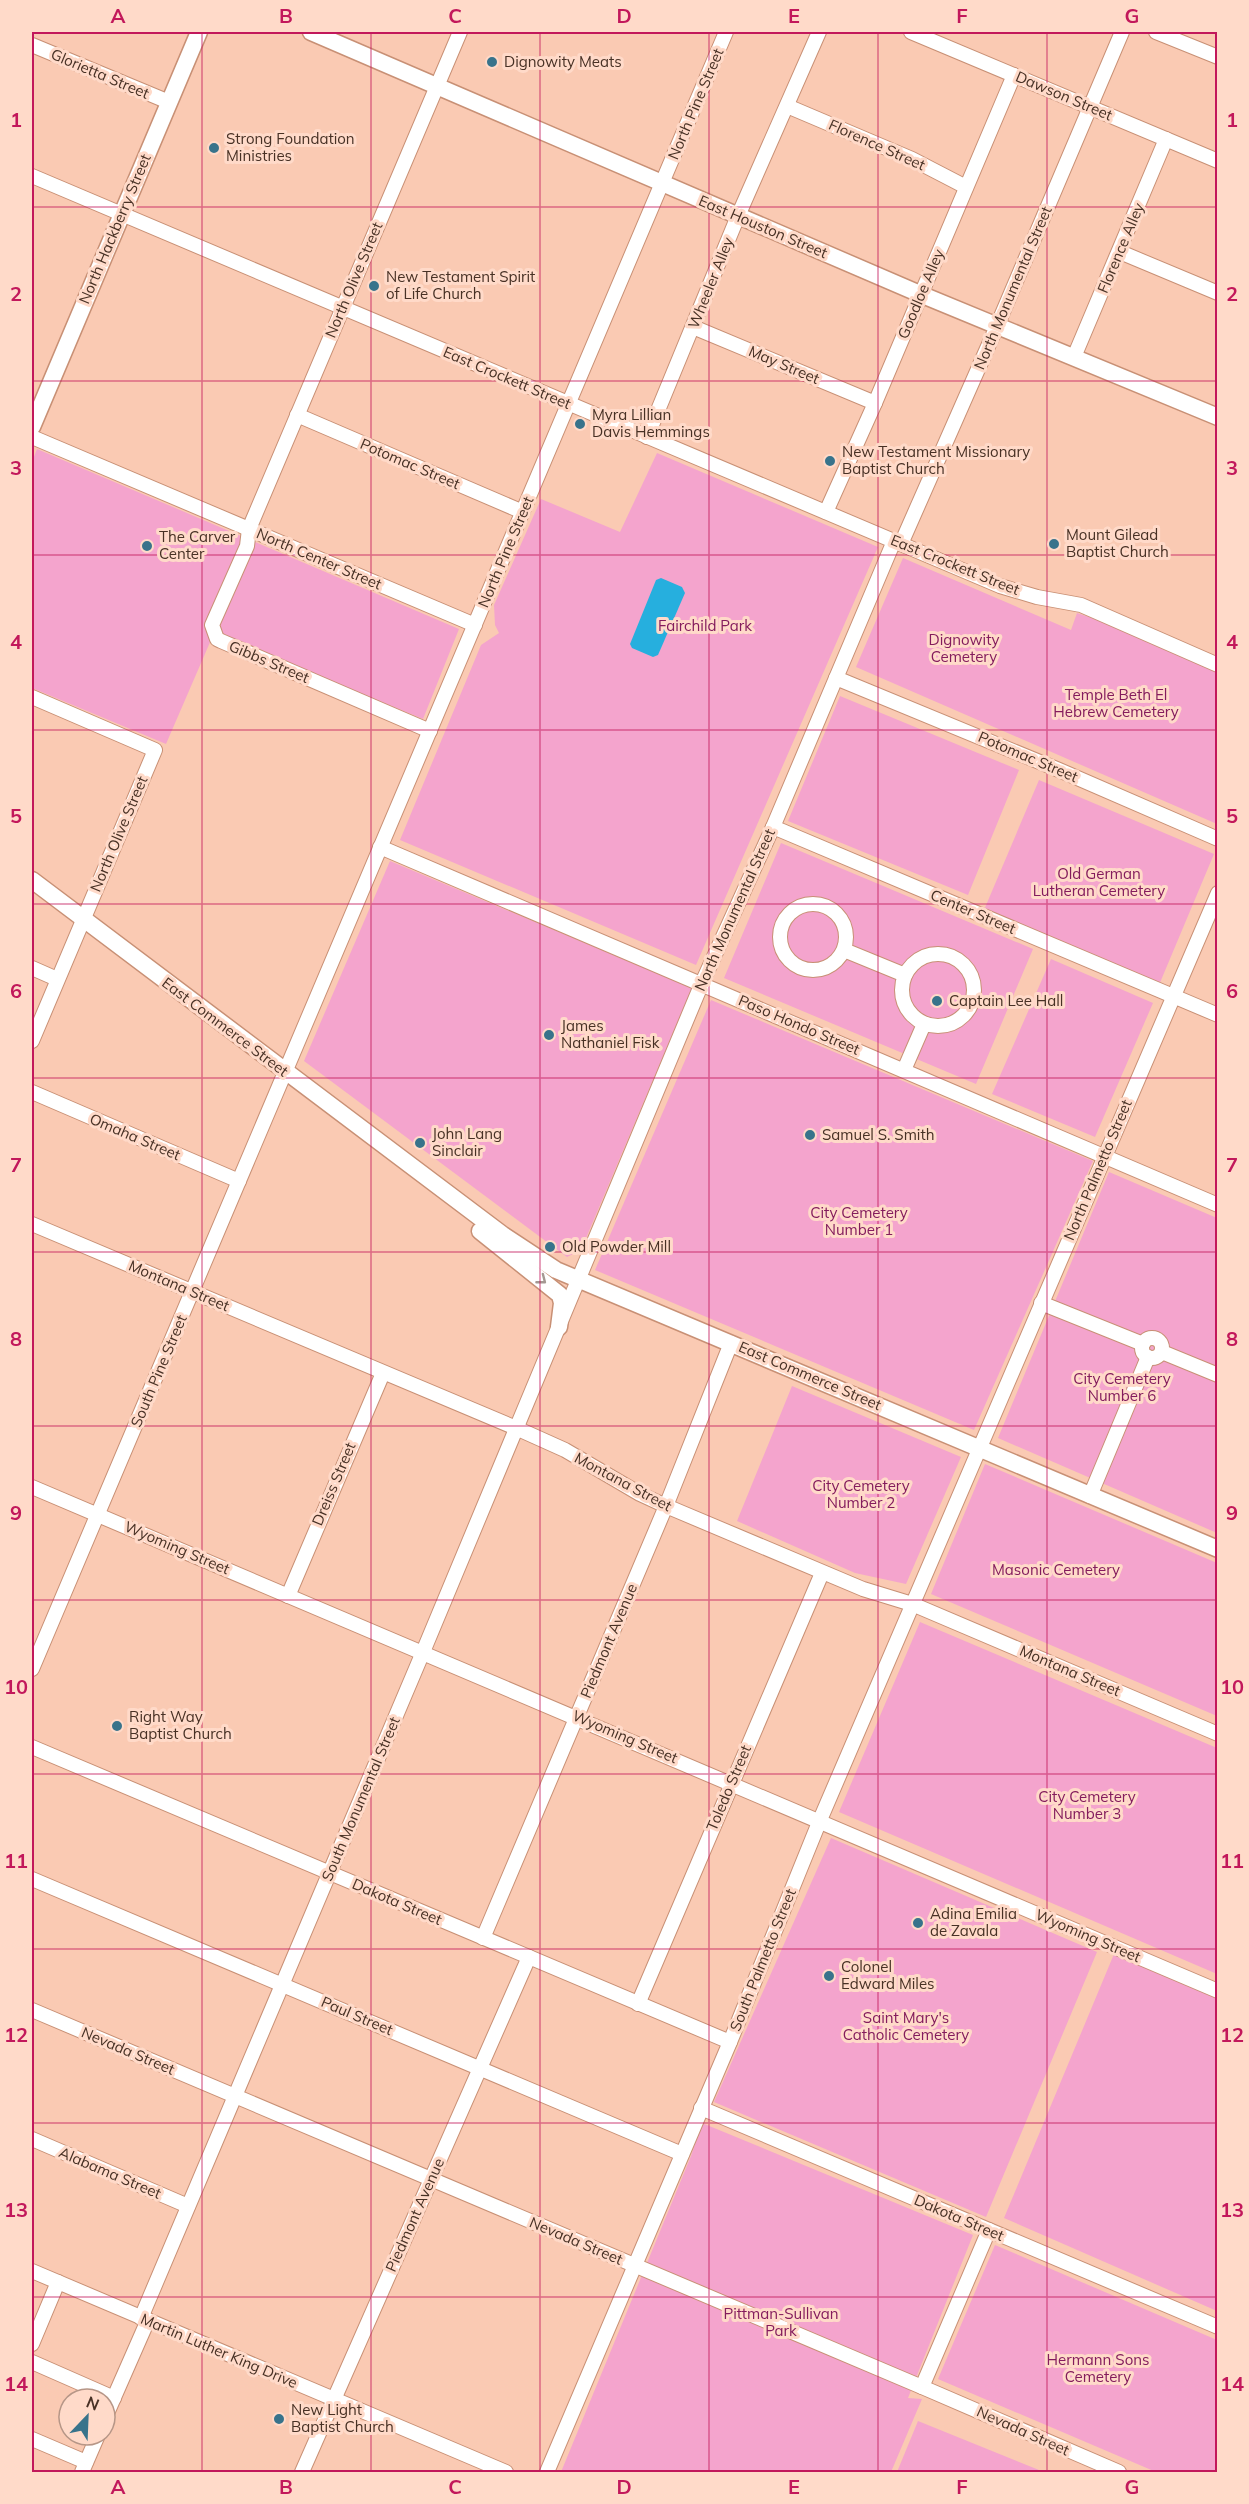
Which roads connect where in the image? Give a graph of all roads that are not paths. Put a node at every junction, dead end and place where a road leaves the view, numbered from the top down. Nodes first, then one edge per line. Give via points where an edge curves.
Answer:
1 (199, 32) edge
2 (311, 32) edge
3 (460, 32) edge
4 (726, 32) edge
5 (819, 32) edge
6 (911, 32) edge
7 (1122, 32) edge
8 (1156, 32) edge
9 (32, 45) edge
10 (1218, 57) edge
11 (1014, 75) junction
12 (437, 86) junction
13 (169, 102) junction
14 (787, 106) junction
15 (1090, 107) junction
16 (1166, 139) junction
17 (1218, 161) edge
18 (32, 176) edge
19 (663, 184) junction
20 (966, 187) junction
21 (121, 215) junction
22 (738, 216) junction
23 (1120, 252) junction
24 (1218, 293) edge
25 (921, 294) junction
26 (342, 309) junction
27 (997, 326) junction
28 (693, 327) junction
29 (1074, 357) junction
30 (875, 403) junction
31 (569, 404) junction
32 (297, 415) junction
33 (1218, 417) edge
34 (32, 427) edge
35 (32, 437) edge
36 (648, 437) junction
37 (523, 512) junction
38 (826, 512) junction
39 (249, 529) junction
40 (897, 542) junction
41 (475, 625) junction
42 (1218, 665) edge
43 (836, 678) junction
44 (32, 697) edge
45 (430, 731) junction
46 (773, 827) junction
47 (1218, 839) edge
48 (380, 847) junction
49 (32, 880) edge
50 (1218, 893) edge
51 (83, 918) junction
52 (844, 950) junction
53 (32, 968) edge
54 (905, 975) junction
55 (57, 979) junction
56 (702, 983) junction
57 (1174, 996) junction
58 (1218, 1015) edge
59 (924, 1024) junction
60 (32, 1041) edge
61 (904, 1070) junction
62 (285, 1072) junction
63 (32, 1092) edge
64 (1105, 1156) junction
65 (419, 1172) junction
66 (239, 1181) junction
67 (1218, 1204) edge
68 (32, 1224) edge
69 (579, 1280) junction
70 (193, 1292) junction
71 (1041, 1303) junction
72 (559, 1327) junction
73 (731, 1343) junction
74 (1145, 1350) junction
75 (383, 1373) junction
76 (1218, 1375) edge
77 (516, 1428) junction
78 (979, 1448) junction
79 (32, 1486) edge
80 (1090, 1496) junction
81 (666, 1506) junction
82 (97, 1514) junction
83 (1218, 1549) edge
84 (822, 1573) junction
85 (288, 1596) junction
86 (912, 1604) junction
87 (423, 1652) junction
88 (32, 1670) edge
89 (577, 1717) junction
90 (1218, 1734) edge
91 (32, 1747) edge
92 (731, 1783) junction
93 (820, 1820) junction
94 (330, 1873) junction
95 (32, 1879) edge
96 (483, 1938) junction
97 (529, 1958) junction
98 (282, 1984) junction
99 (1218, 1991) edge
100 (638, 2004) junction
101 (32, 2010) edge
102 (730, 2042) junction
103 (482, 2068) junction
104 (235, 2096) junction
105 (701, 2108) junction
106 (32, 2139) edge
107 (682, 2154) junction
108 (430, 2179) junction
109 (188, 2206) junction
110 (989, 2230) junction
111 (635, 2266) junction
112 (32, 2271) edge
113 (58, 2283) junction
114 (144, 2319) junction
115 (1218, 2327) edge
116 (32, 2344) edge
117 (32, 2362) edge
118 (89, 2387) edge
119 (922, 2387) junction
120 (117, 2390) edge
121 (333, 2399) junction
122 (32, 2439) edge
123 (93, 2447) edge
124 (84, 2467) edge
125 (302, 2472) edge
126 (506, 2472) edge
127 (547, 2472) edge
128 (1119, 2472) edge

1 - 13 main road, North Hackberry Street
2 - 12 main road, East Houston Street
3 - 12 street, North Olive Street
4 - 19 street, North Pine Street
5 - 14 street, Wheeler Alley
6 - 11 street, Dawson Street
7 - 15 street, North Monumental Street
8 - 10 street
9 - 13 street, Glorietta Street
11 - 15 street, Dawson Street
11 - 20 street, Goodloe Alley
12 - 19 main road, East Houston Street
12 - 26 street, North Olive Street
13 - 21 main road, North Hackberry Street
14 - 20 street, Florence Street via 912,159
14 - 22 street, Wheeler Alley
15 - 16 street, Dawson Street
15 - 27 street, North Monumental Street
16 - 17 street, Dawson Street
16 - 23 street, Florence Alley
18 - 21 street, East Crockett Street
19 - 22 main road, East Houston Street
19 - 31 street, North Pine Street
20 - 25 street, Goodloe Alley
21 - 26 street, East Crockett Street
21 - 34 main road, North Hackberry Street
22 - 25 main road, East Houston Street
22 - 28 street, Wheeler Alley
23 - 24 street
23 - 29 street, Florence Alley
25 - 27 main road, East Houston Street
25 - 30 street, Goodloe Alley
26 - 31 street, East Crockett Street
26 - 32 street, North Olive Street
27 - 29 main road, East Houston Street
27 - 40 street, North Monumental Street
28 - 30 street, May Street
28 - 36 street, Wheeler Alley
29 - 33 main road, East Houston Street
30 - 38 street, Goodloe Alley
31 - 36 street, East Crockett Street
31 - 37 street, North Pine Street
32 - 37 street, Potomac Street
32 - 39 street, North Olive Street
35 - 39 street, North Center Street
36 - 38 street, East Crockett Street
37 - 41 street, North Pine Street
38 - 40 street, East Crockett Street
39 - 41 street, North Center Street
39 - 45 street, Gibbs Street via 247,546 212,625 217,639
40 - 42 street, East Crockett Street via 1013,591 1081,605
40 - 43 street, North Monumental Street
41 - 45 street, North Pine Street
43 - 46 street, North Monumental Street
43 - 47 street, Potomac Street
44 - 51 street, North Olive Street via 155,750
45 - 48 street, North Pine Street
46 - 56 street, North Monumental Street
46 - 57 street, Center Street
48 - 56 street, Paso Hondo Street
48 - 62 street, North Pine Street
49 - 51 main road, East Commerce Street
50 - 57 street, North Palmetto Street
51 - 55 street, North Olive Street
51 - 62 main road, East Commerce Street
52 - 52 street via 846,939 841,919 825,906 814,904 795,910 782,927 786,955 802,968 822,969
52 - 54 street
53 - 55 street
54 - 59 street via 904,1004
54 - 59 street via 920,959 941,954 961,962 972,977 974,996 967,1013 952,1024
55 - 60 street, North Olive Street
56 - 61 street, Paso Hondo Street
56 - 69 street, North Monumental Street
57 - 58 street, Center Street
57 - 64 street, North Palmetto Street
59 - 61 street
61 - 64 street, Paso Hondo Street
62 - 65 main road, East Commerce Street
62 - 66 street, South Pine Street
63 - 66 street, Omaha Street
64 - 67 street, Paso Hondo Street
64 - 71 street, North Palmetto Street
65 - 69 main road, East Commerce Street via 530,1254
65 -> 72 main road, East Commerce Street via 449,1206 560,1295
66 - 70 street, South Pine Street
68 - 70 street, Montana Street
69 - 72 street, South Monumental Street
69 - 73 main road, East Commerce Street
70 - 75 street, Montana Street
70 - 82 street, South Pine Street
71 - 74 street
71 - 78 street, North Palmetto Street
72 - 77 street, South Monumental Street
73 - 78 main road, East Commerce Street
73 - 81 street, Piedmont Avenue
74 - 76 street via 1157,1356 1162,1352
74 - 80 street
75 - 77 street, Montana Street
75 - 85 street, Dreiss Street
77 - 81 street, Montana Street via 565,1450
77 - 87 street, South Monumental Street
78 - 80 main road, East Commerce Street
78 - 86 street, South Palmetto Street
79 - 82 street, Wyoming Street
80 - 83 main road, East Commerce Street
81 - 84 street, Montana Street
81 - 89 street, Piedmont Avenue
82 - 85 street, Wyoming Street
82 - 88 street, South Pine Street
84 - 86 street, Montana Street
84 - 92 street, Toledo Street
85 - 87 street, Wyoming Street
86 - 90 street, Montana Street
86 - 93 street, South Palmetto Street
87 - 89 street, Wyoming Street
87 - 94 street, South Monumental Street
89 - 92 street, Wyoming Street
89 - 96 street, Piedmont Avenue
91 - 94 street, Dakota Street
92 - 93 street, Wyoming Street
92 - 100 street, Toledo Street
93 - 99 street, Wyoming Street
93 - 102 street, South Palmetto Street
94 - 96 street, Dakota Street
94 - 98 street, South Monumental Street
95 - 98 street, Paul Street
96 - 97 street, Dakota Street
97 - 100 street, Dakota Street
97 - 103 street, Piedmont Avenue
98 - 103 street, Paul Street
98 - 104 street, South Monumental Street
100 - 102 street, Dakota Street
101 - 104 street, Nevada Street
102 - 105 street, South Palmetto Street
103 - 107 street, Paul Street
103 - 108 street, Piedmont Avenue
104 - 108 street, Nevada Street
104 - 109 street, South Monumental Street
105 - 107 street, South Palmetto Street
105 - 110 street, Dakota Street
106 - 109 street, Alabama Street
107 - 111 street, South Palmetto Street
108 - 111 street, Nevada Street
108 - 121 street, Piedmont Avenue
109 - 114 street, South Monumental Street
110 - 115 street, Dakota Street
110 - 119 street
111 - 119 street, Nevada Street
111 - 127 street, South Palmetto Street
112 - 113 street, Martin Luther King Drive
113 - 114 street, Martin Luther King Drive
113 - 116 street
114 - 120 street, South Monumental Street
114 - 121 street, Martin Luther King Drive
117 - 118 street
119 - 128 street, Nevada Street
121 - 125 street, Piedmont Avenue
121 - 126 street, Martin Luther King Drive
122 - 124 street
123 - 124 street

